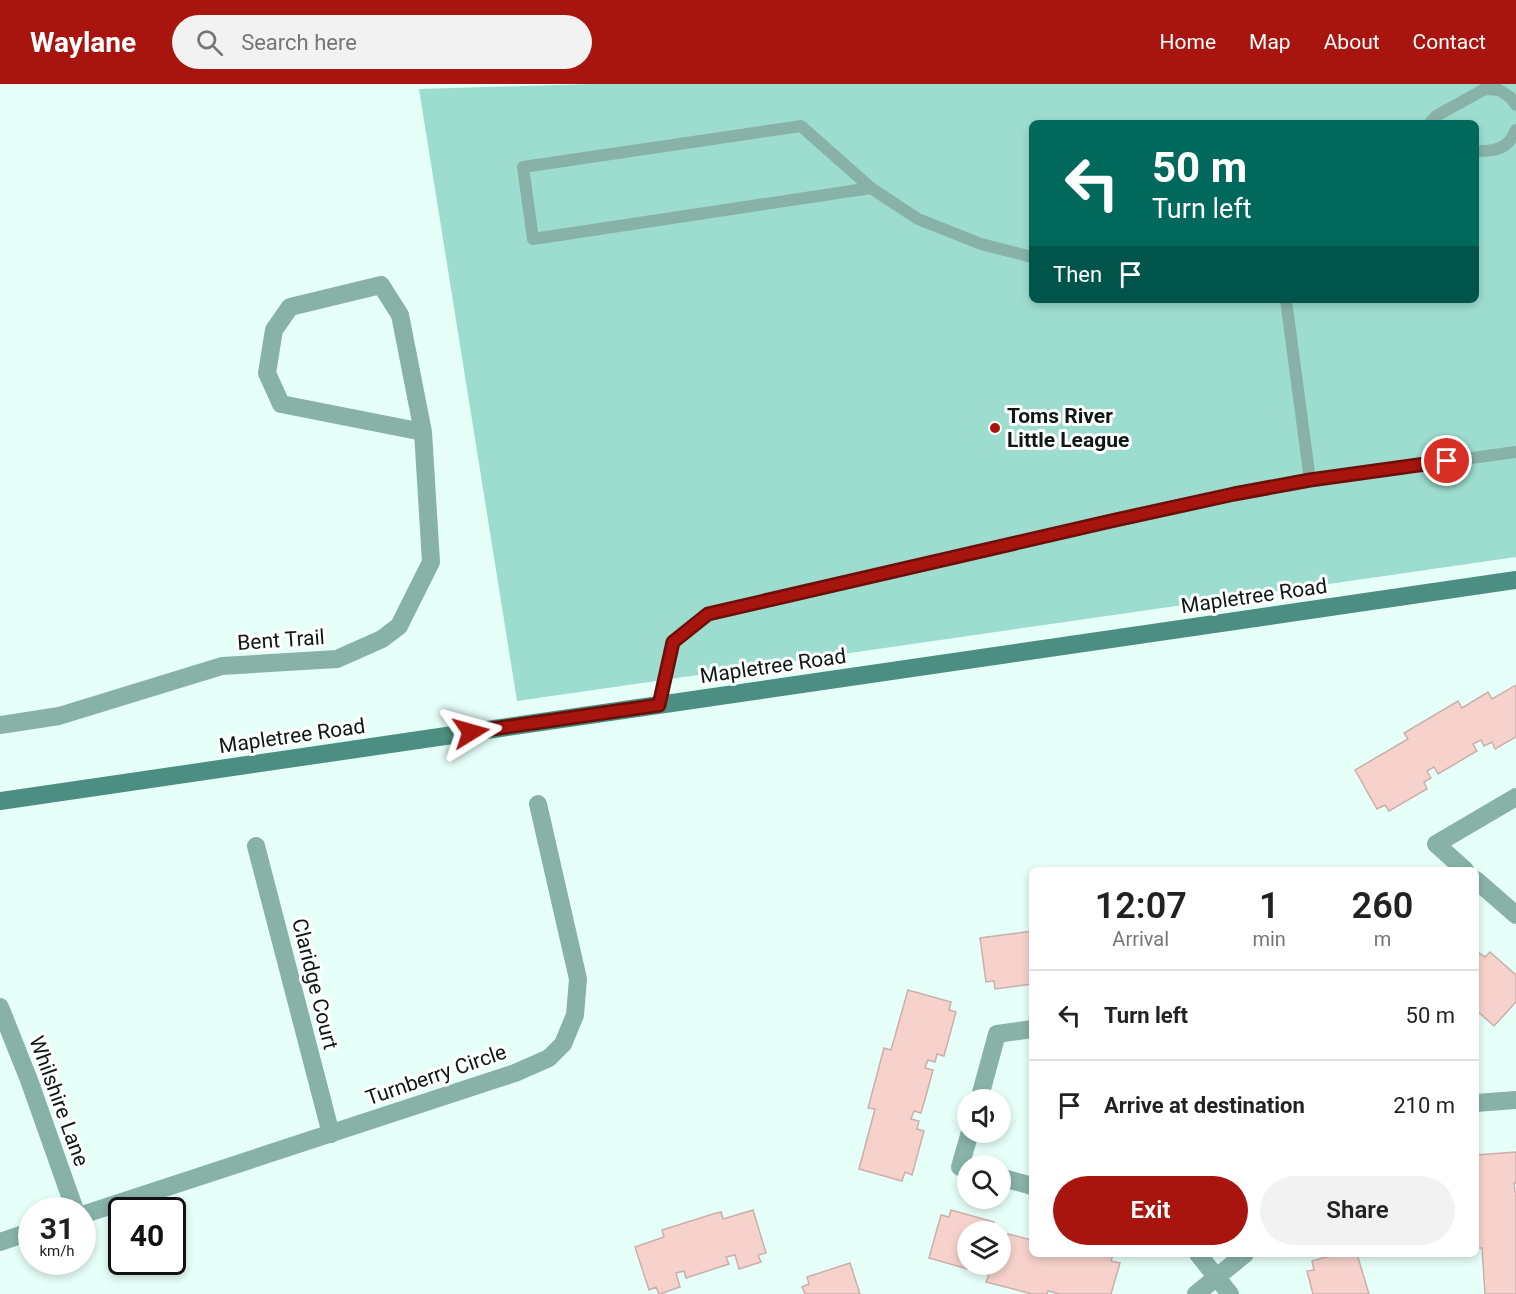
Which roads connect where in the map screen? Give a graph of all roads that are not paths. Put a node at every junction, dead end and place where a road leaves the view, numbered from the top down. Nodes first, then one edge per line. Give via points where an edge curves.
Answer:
1 (1516, 105) edge
2 (1433, 120) edge
3 (1516, 130) edge
4 (1479, 151) edge
5 (872, 188) junction
6 (1029, 255) edge
7 (1286, 303) edge
8 (423, 432) junction
9 (1516, 452) edge
10 (1310, 480) junction
11 (1516, 580) edge
12 (659, 705) junction
13 (0, 725) edge
14 (1516, 797) edge
15 (0, 801) edge
16 (538, 804) dead end
17 (256, 846) dead end
18 (1462, 867) edge
19 (1479, 883) edge
20 (1516, 915) edge
21 (0, 1007) edge
22 (1029, 1029) edge
23 (982, 1089) edge
24 (1516, 1100) edge
25 (1479, 1104) edge
26 (331, 1134) junction
27 (1011, 1180) edge
28 (1029, 1185) edge
29 (70, 1197) edge
30 (96, 1210) edge
31 (18, 1236) edge
32 (0, 1242) edge
33 (1200, 1257) edge
34 (1241, 1257) edge
35 (1217, 1277) junction
36 (1196, 1294) edge
37 (1230, 1294) edge

1 - 2 lane via 1499,90 1485,89
3 - 4 lane via 1506,146
5 - 5 lane via 801,126 523,167 533,239
5 - 6 lane via 918,219 981,243
7 - 10 lane
8 - 8 street, Bent Trail via 400,315 381,285 290,307 274,330 267,373 281,404
8 - 13 street, Bent Trail via 431,562 399,626 382,639 337,659 222,666 59,716
9 - 10 lane
10 - 12 lane via 708,614 673,642
11 - 12 street, Mapletree Road
12 - 15 street, Mapletree Road
14 - 18 street via 1436,844
16 - 26 street, Turnberry Circle via 578,979 575,1015 563,1044 549,1058 515,1073
17 - 26 street, Claridge Court
19 - 20 street
21 - 29 street, Whilshire Lane
22 - 23 street via 997,1034
24 - 25 street
26 - 30 street, Turnberry Circle
27 - 28 street
31 - 32 street
33 - 35 street
34 - 35 street
35 - 36 street
35 - 37 street

